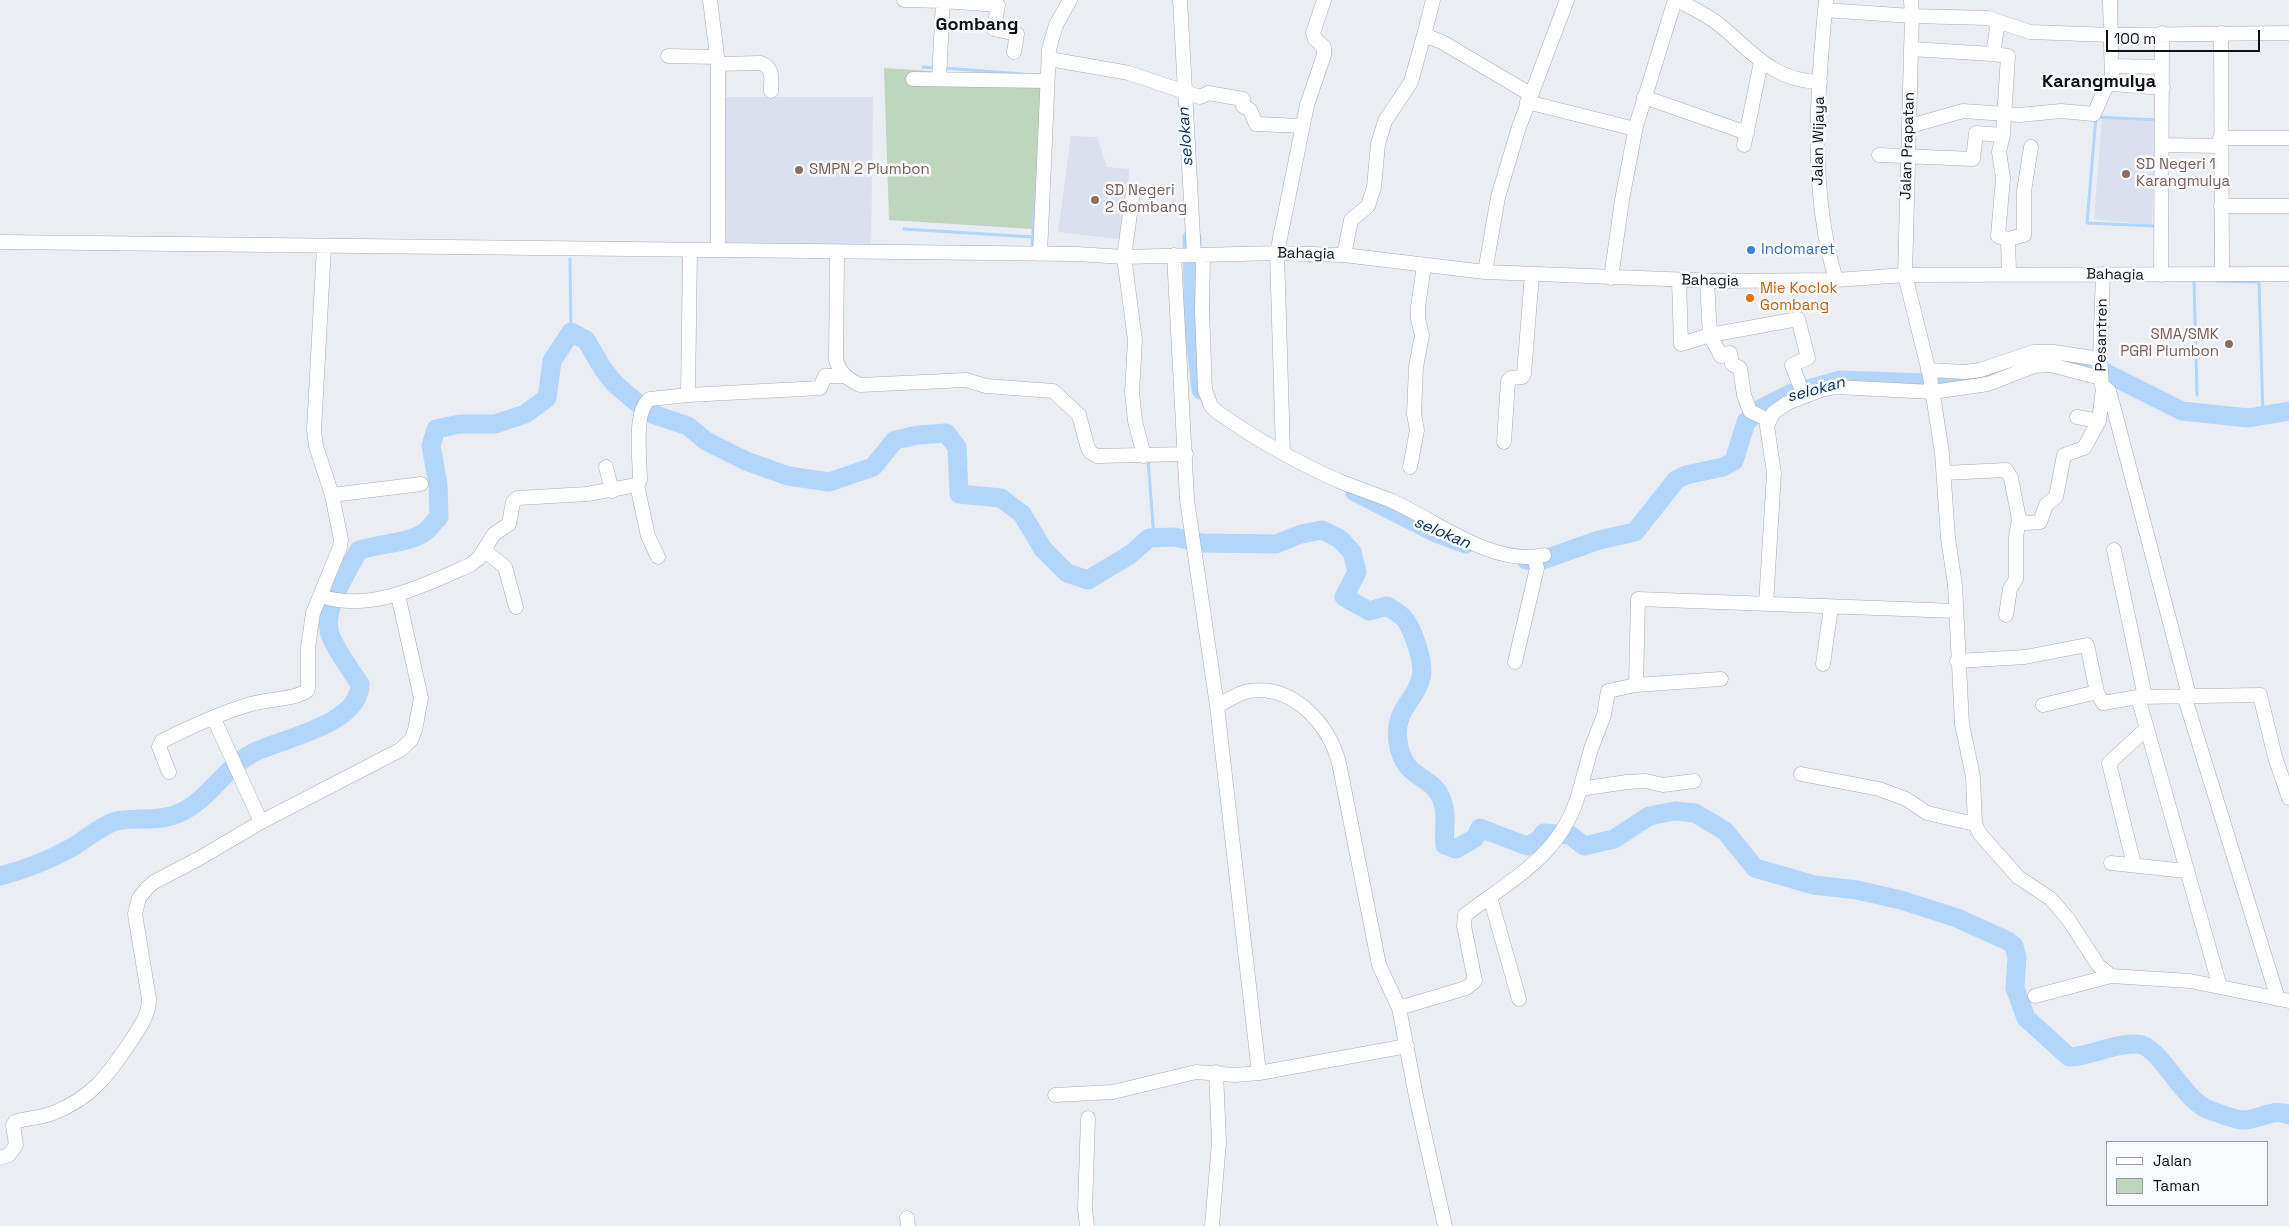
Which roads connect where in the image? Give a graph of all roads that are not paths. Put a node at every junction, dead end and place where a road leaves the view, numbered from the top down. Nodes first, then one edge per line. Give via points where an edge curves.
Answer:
1 (710, 0) edge
2 (904, 0) edge
3 (1070, 0) edge
4 (1180, 0) edge
5 (1324, 0) edge
6 (1434, 0) edge
7 (1566, 0) edge
8 (1676, 0) edge
9 (1911, 0) edge
10 (2110, 0) edge
11 (943, 1) edge
12 (1826, 5) edge
13 (1912, 16) junction
14 (1998, 22) junction
15 (2162, 33) junction
16 (2221, 33) junction
17 (2289, 33) edge
18 (2111, 35) junction
19 (1424, 36) junction
20 (1911, 49) junction
21 (1014, 52) dead end
22 (1993, 54) junction
23 (668, 56) dead end
24 (1049, 59) junction
25 (717, 61) junction
26 (1761, 62) junction
27 (2112, 66) junction
28 (2159, 67) junction
29 (939, 72) junction
30 (913, 78) dead end
31 (1042, 81) junction
32 (1820, 82) junction
33 (2112, 84) junction
34 (2159, 88) junction
35 (771, 91) dead end
36 (1186, 93) junction
37 (1644, 97) junction
38 (1529, 98) junction
39 (2004, 114) junction
40 (1302, 126) junction
41 (1910, 126) junction
42 (1635, 129) junction
43 (2003, 135) junction
44 (2289, 138) edge
45 (2220, 142) junction
46 (2162, 145) junction
47 (2031, 147) dead end
48 (1879, 156) dead end
49 (1908, 158) junction
50 (1133, 192) dead end
51 (2221, 206) junction
52 (2289, 206) edge
53 (2008, 239) junction
54 (0, 242) edge
55 (324, 247) junction
56 (1040, 249) junction
57 (690, 250) junction
58 (718, 250) junction
59 (836, 252) junction
60 (1277, 253) junction
61 (1127, 254) junction
62 (1190, 255) junction
63 (1344, 255) junction
64 (1424, 265) junction
65 (1485, 272) junction
66 (1532, 274) junction
67 (2009, 274) junction
68 (2103, 274) junction
69 (2222, 274) junction
70 (2289, 274) edge
71 (2160, 275) junction
72 (1905, 276) junction
73 (1611, 278) junction
74 (1679, 280) junction
75 (1836, 280) junction
76 (1707, 281) junction
77 (1710, 335) junction
78 (844, 376) junction
79 (2102, 377) junction
80 (1931, 381) junction
81 (1802, 392) junction
82 (688, 395) junction
83 (2077, 417) dead end
84 (1768, 420) junction
85 (2099, 421) junction
86 (1504, 442) dead end
87 (1283, 452) junction
88 (1186, 454) junction
89 (1148, 456) junction
90 (606, 467) dead end
91 (1410, 467) dead end
92 (1944, 473) junction
93 (421, 484) dead end
94 (636, 485) junction
95 (612, 490) junction
96 (332, 495) junction
97 (2019, 519) junction
98 (484, 550) junction
99 (2114, 550) dead end
100 (658, 558) dead end
101 (398, 594) junction
102 (332, 599) junction
103 (1766, 604) junction
104 (516, 607) dead end
105 (1831, 607) junction
106 (1956, 611) junction
107 (2006, 615) dead end
108 (1957, 661) junction
109 (1515, 662) dead end
110 (1823, 664) dead end
111 (1721, 679) dead end
112 (1636, 685) junction
113 (2097, 692) junction
114 (2186, 695) junction
115 (2141, 697) junction
116 (2043, 705) dead end
117 (1217, 706) junction
118 (214, 719) junction
119 (2146, 729) junction
120 (169, 772) dead end
121 (1801, 774) dead end
122 (1694, 781) dead end
123 (1580, 789) junction
124 (2289, 798) edge
125 (261, 822) junction
126 (1975, 824) junction
127 (2111, 863) dead end
128 (2134, 866) junction
129 (2186, 871) junction
130 (1490, 897) junction
131 (2111, 976) junction
132 (2220, 987) junction
133 (2035, 996) dead end
134 (1519, 1000) dead end
135 (2283, 1000) edge
136 (1399, 1008) junction
137 (1407, 1046) junction
138 (1216, 1072) junction
139 (1259, 1073) junction
140 (1054, 1095) dead end
141 (1088, 1118) dead end
142 (0, 1158) edge
143 (1087, 1226) edge
144 (1212, 1226) edge
145 (1446, 1226) edge

1 - 25 street
2 - 11 street
3 - 24 street via 1054,32
4 - 36 street
5 - 40 street via 1313,33 1324,47 1324,55
6 - 19 street
7 - 38 street
8 - 26 street via 1712,19
8 - 37 street
9 - 13 street, Jalan Prapatan
10 - 18 street
11 - 21 street via 998,5 994,29 1017,34
11 - 29 street
12 - 13 street
12 - 32 street, Jalan Wijaya
13 - 14 street via 1974,16
13 - 20 street, Jalan Prapatan
14 - 18 street via 2030,32
14 - 22 street
15 - 16 street
15 - 18 street
15 - 28 street
16 - 17 street
16 - 45 street
18 - 27 street
19 - 38 street via 1442,42
19 - 63 street via 1411,82 1385,121 1378,144 1374,188 1366,208 1351,220
20 - 22 street
20 - 41 street, Jalan Prapatan
22 - 39 street via 2008,56
23 - 25 street
24 - 31 street
24 - 36 street via 1129,73
25 - 35 street via 767,65 771,71
25 - 58 street
26 - 32 street via 1796,80
26 - 37 street via 1745,139
27 - 28 street
27 - 33 street
28 - 34 street
29 - 30 street
29 - 31 street
31 - 56 street
32 - 75 street, Jalan Wijaya via 1820,202 1824,237
33 - 34 street
33 - 39 street via 2107,85 2094,114 2061,111
34 - 46 street
36 - 40 street via 1200,97 1208,93 1224,94 1243,99 1243,106 1250,110 1256,124
36 - 62 street
37 - 42 street
38 - 42 street
38 - 65 street via 1498,197
39 - 41 street via 1962,111
39 - 43 street
40 - 60 street
41 - 49 street, Jalan Prapatan
42 - 73 street
43 - 49 street via 1976,133 1973,159
43 - 53 street via 1999,152 2003,178 1998,236
44 - 45 street
45 - 46 street
45 - 51 street
46 - 71 street
47 - 53 street via 2024,191 2024,235
48 - 49 street
49 - 72 street, Jalan Prapatan
50 - 61 street
51 - 52 street
51 - 69 street
53 - 67 street
54 - 55 street, Bahagia
55 - 57 street, Bahagia
55 - 96 street via 314,430
56 - 59 street, Bahagia
56 - 61 street, Bahagia
57 - 58 street, Bahagia
57 - 82 street
58 - 59 street, Bahagia
59 - 78 street via 836,360
60 - 62 street, Bahagia
60 - 63 street, Bahagia
60 - 87 street
61 - 62 street, Bahagia
61 - 89 street via 1135,340 1132,392 1134,411
62 - 87 street via 1202,330 1207,399 1229,420
62 - 88 street
63 - 64 street, Bahagia
64 - 65 street, Bahagia
64 - 91 street via 1418,306 1422,335 1416,366 1414,414 1417,430
65 - 66 street, Bahagia
66 - 73 street, Bahagia
66 - 86 street via 1524,374 1509,380
67 - 68 street, Bahagia
67 - 72 street, Bahagia
68 - 71 street, Bahagia
68 - 79 street, Pesantren
69 - 70 street, Bahagia
69 - 71 street, Bahagia
72 - 75 street, Bahagia
72 - 80 street, Jalan Prapatan
73 - 74 street, Bahagia
74 - 76 street, Bahagia
74 - 77 street via 1681,344
75 - 76 street, Bahagia
76 - 77 street
77 - 81 street via 1798,319 1808,358 1792,365
77 - 84 street via 1721,356 1730,353 1732,364 1740,368 1750,411
78 - 82 street via 825,376 820,388
78 - 89 street via 860,385 966,380 986,386 1053,391 1079,415 1086,444 1097,456
79 - 80 street via 2050,365 2034,366 1988,384
79 - 80 street via 2054,352 2034,352 1980,370
79 - 85 street
79 - 114 street
80 - 81 street
80 - 92 street, Jalan Prapatan
81 - 84 street
82 - 94 street via 650,398 643,407 640,480
83 - 85 street
84 - 103 street via 1774,472
85 - 97 street via 2084,448 2064,455 2056,497 2046,506 2042,520 2026,523
87 - 109 street via 1337,480 1394,502 1465,540 1537,560
88 - 89 street
88 - 117 street via 1192,540
90 - 95 street
92 - 97 street via 2006,470 2012,478
92 - 106 street, Jalan Prapatan
93 - 96 street
94 - 95 street
94 - 100 street via 648,536
95 - 98 street via 518,498 509,524 494,534
96 - 102 street via 340,547
97 - 107 street via 2016,579 2010,589
98 - 101 street via 470,565
98 - 104 street via 505,567
99 - 115 street
101 - 102 street via 369,600
101 - 125 street via 420,698 419,718 411,740 400,750
102 - 118 street via 314,613 307,691 251,704
103 - 105 street
103 - 112 street via 1638,599
105 - 106 street
105 - 110 street
106 - 108 street, Jalan Prapatan
108 - 113 street via 2025,657 2087,645
108 - 126 street, Jalan Prapatan via 1962,724 1973,777
111 - 112 street
112 - 123 street via 1611,689 1607,693 1604,715
113 - 115 street via 2103,703
113 - 116 street
114 - 115 street
114 - 124 street via 2260,695
114 - 135 street
115 - 119 street
117 - 136 street via 1249,691 1280,695 1310,713 1330,738 1340,763 1379,965
117 - 139 street
118 - 120 street via 159,744
118 - 125 street
119 - 128 street via 2109,763
119 - 129 street
121 - 126 street via 1879,790 1906,799 1927,813
122 - 123 street via 1663,785 1646,781 1627,782
123 - 130 street via 1562,833 1528,869
125 - 142 street via 154,882 139,898 134,914 149,999 146,1016 95,1090 82,1100 51,1114 15,1122 16,1145 9,1155
126 - 131 street via 2018,877 2051,899 2098,965
127 - 128 street
128 - 129 street
129 - 132 street
130 - 134 street
130 - 136 street via 1463,919 1475,981 1466,988
131 - 132 street via 2190,981
131 - 133 street
132 - 135 street
136 - 137 street
137 - 139 street
137 - 145 street
138 - 139 street
138 - 140 street via 1196,1072 1113,1092
138 - 144 street via 1219,1142
141 - 143 street

